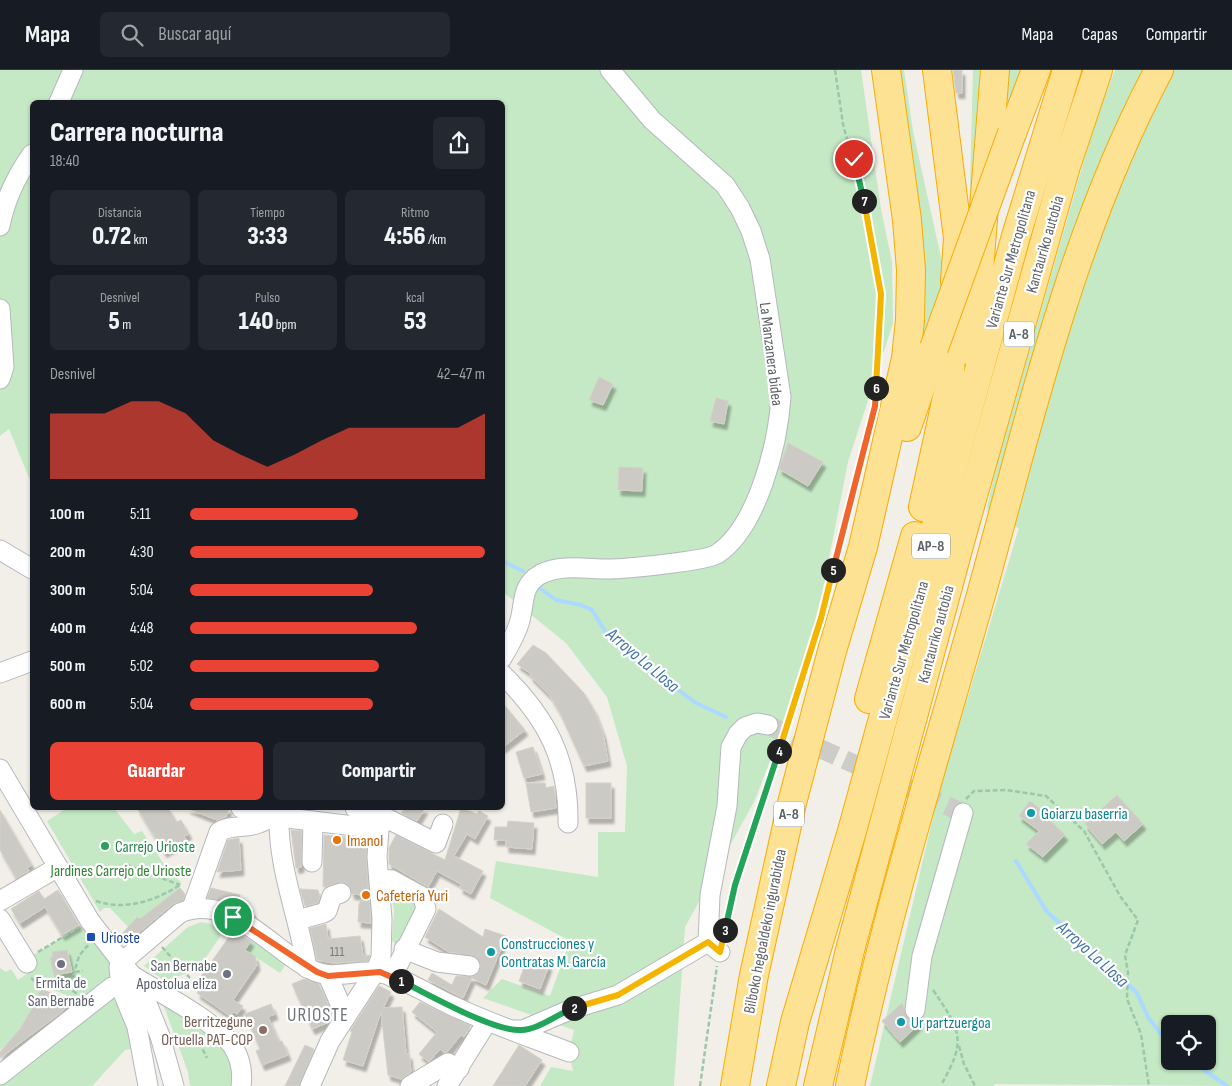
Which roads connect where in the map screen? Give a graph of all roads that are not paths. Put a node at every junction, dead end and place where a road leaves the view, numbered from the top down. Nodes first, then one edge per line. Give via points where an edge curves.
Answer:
1 (73, 70) edge
2 (610, 70) edge
3 (886, 70) edge
4 (937, 70) edge
5 (995, 70) edge
6 (1036, 70) edge
7 (1067, 70) edge
8 (1098, 70) edge
9 (1160, 70) edge
10 (60, 100) edge
11 (30, 157) edge
12 (0, 226) edge
13 (0, 309) edge
14 (0, 379) edge
15 (923, 507) junction
16 (863, 547) junction
17 (0, 550) edge
18 (30, 568) edge
19 (505, 652) edge
20 (30, 662) edge
21 (0, 673) edge
22 (505, 677) edge
23 (768, 725) tunnel mouth
24 (0, 769) edge
25 (253, 810) edge
26 (361, 810) edge
27 (962, 813) road end
28 (283, 815) edge
29 (387, 819) edge
30 (313, 821) junction
31 (568, 823) dead end
32 (443, 824) dead end
33 (312, 862) dead end
34 (58, 868) junction
35 (379, 879) junction
36 (341, 893) dead end
37 (190, 895) junction
38 (0, 901) edge
39 (0, 919) edge
40 (298, 920) junction
41 (404, 949) junction
42 (421, 958) junction
43 (26, 962) road end
44 (123, 964) junction
45 (470, 966) dead end
46 (307, 968) junction
47 (383, 969) junction
48 (328, 976) junction
49 (409, 985) junction
50 (112, 987) dead end
51 (915, 1010) dead end
52 (345, 1015) junction
53 (487, 1022) junction
54 (795, 1022) junction
55 (511, 1030) junction
56 (569, 1052) dead end
57 (459, 1069) junction
58 (0, 1075) edge
59 (148, 1086) edge
60 (174, 1086) edge
61 (241, 1086) edge
62 (310, 1086) edge
63 (410, 1086) edge
64 (447, 1086) edge
65 (735, 1086) edge
66 (781, 1086) edge
67 (818, 1086) edge
68 (850, 1086) edge

1 - 10 street
2 - 19 street, La Manzanera bidea via 652,120 725,185 740,208 760,259 781,397 779,420 762,487 750,514 716,555 699,561 610,569 567,568 541,574 529,584 523,597 521,619
3 - 16 highway via 907,220 910,320 898,399
4 - 15 highway via 958,238 949,388
5 - 15 highway via 977,295 958,392
6 - 16 highway, A-8, bridge
7 - 54 highway, Variante Sur Metropolitana / AP-8 via 1013,245 855,822
8 - 67 highway, Kantauriko autobia / A-8 via 1066,166 956,555 850,950
9 - 68 highway via 1114,166 1055,332 910,846 870,995
11 - 12 street via 6,202
13 - 14 street via 4,367
15 - 54 highway via 836,828
16 - 65 highway, Bilboko hegoaldeko ingurabidea / A-8 via 792,803 754,975
17 - 18 street
20 - 21 street
22 - 31 street via 530,702 546,725 557,751 568,798
23 - 55 street via 757,723 746,727 731,748 727,806 710,895 714,947 618,995 572,1009 523,1030
24 - 34 street
25 - 28 street
26 - 29 street
27 - 51 street via 922,956
28 - 30 street
28 - 37 street via 259,824 225,828 219,832
28 - 40 street via 286,885
29 - 30 street
29 - 32 street via 436,843
29 - 35 street
30 - 33 street
34 - 38 street
34 - 44 street via 90,921
35 - 41 street via 392,880 424,897 426,909
35 - 47 street
36 - 40 street via 332,896 323,914
37 - 44 street via 180,913
37 - 46 street via 252,928
39 - 43 street
40 - 46 street
41 - 42 street
41 - 47 street
42 - 45 street
42 - 49 street
44 - 59 street via 122,988 137,1027
44 - 60 street via 153,1018
44 - 61 street via 221,1033 237,1055
46 - 48 street
47 - 48 street
47 - 49 street
47 - 52 street
48 - 52 street
49 - 53 street
50 - 58 street
52 - 62 street
53 - 55 street
53 - 57 street
54 - 66 highway, Variante Sur Metropolitana / AP-8
55 - 56 street
57 - 63 street via 448,1063 441,1065
57 - 64 street

